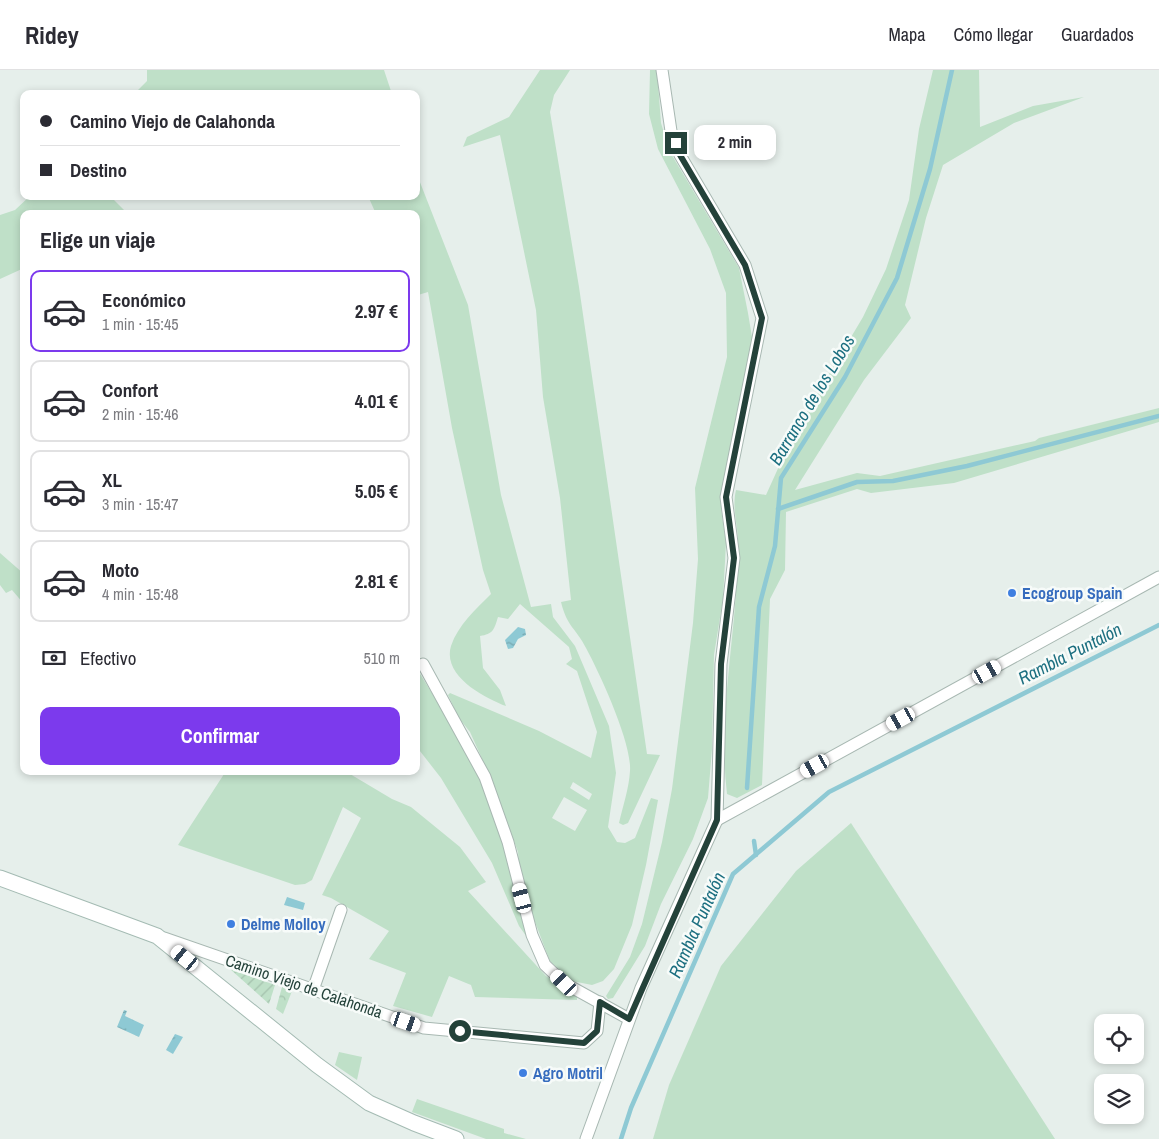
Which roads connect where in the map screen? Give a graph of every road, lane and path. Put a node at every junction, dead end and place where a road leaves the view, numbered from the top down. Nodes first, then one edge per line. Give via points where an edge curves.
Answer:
1 (662, 70) edge
2 (1159, 577) edge
3 (423, 664) dead end
4 (717, 820) junction
5 (0, 878) edge
6 (341, 910) dead end
7 (157, 936) junction
8 (313, 990) junction
9 (600, 1002) junction
10 (629, 1019) junction
11 (456, 1139) edge
12 (586, 1139) edge

1 - 4 street via 671,131 680,155 745,265 762,318 726,497 734,558 721,664
2 - 4 street
3 - 9 street via 485,777 508,842 532,935 546,965 564,983
4 - 10 street
5 - 7 street
6 - 8 street
7 - 8 street, Camino Viejo de Calahonda
7 - 11 street via 317,1066 369,1103
8 - 9 street, Camino Viejo de Calahonda via 424,1028 584,1043 597,1031
9 - 10 street
10 - 12 street

